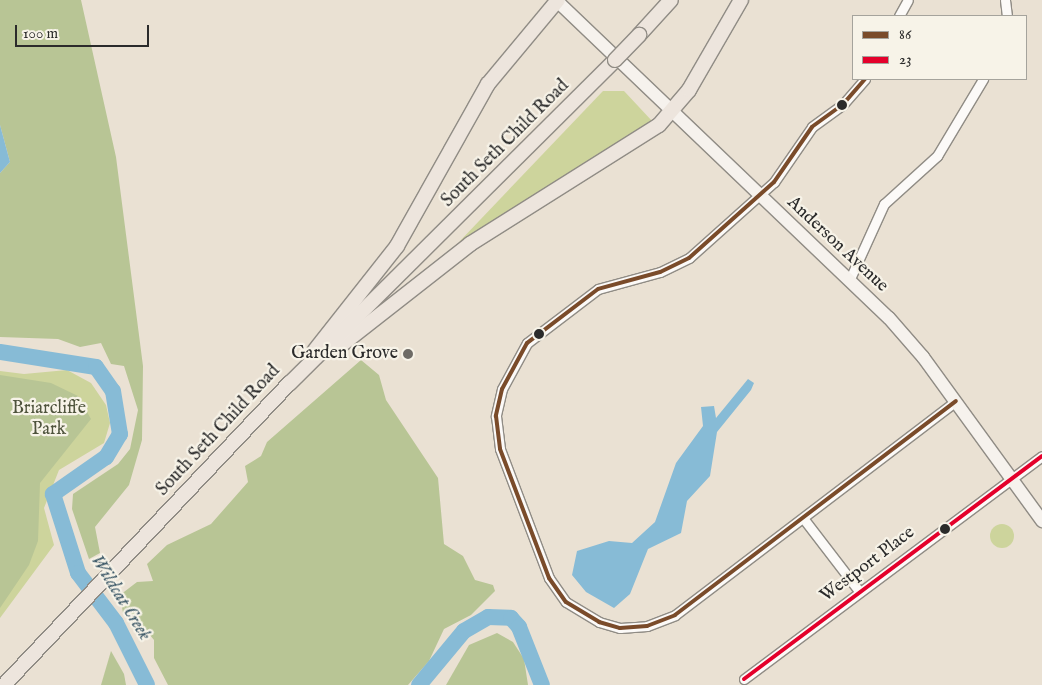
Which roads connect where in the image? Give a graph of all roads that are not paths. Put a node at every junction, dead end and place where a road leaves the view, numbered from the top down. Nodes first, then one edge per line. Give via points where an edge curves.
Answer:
1 (557, 0) edge
2 (671, 0) edge
3 (741, 0) edge
4 (908, 0) edge
5 (1005, 0) edge
6 (900, 15) edge
7 (1006, 15) edge
8 (864, 80) edge
9 (982, 80) edge
10 (672, 111) junction
11 (758, 195) junction
12 (849, 281) junction
13 (290, 383) junction
14 (956, 401) junction
15 (1042, 456) edge
16 (1013, 478) junction
17 (803, 518) junction
18 (1042, 521) edge
19 (859, 590) junction
20 (744, 680) dead end
21 (4, 685) edge

1 - 10 main road, Anderson Avenue
1 - 13 main road via 488,84 397,246
2 - 13 main road, South Seth Child Road, bridge via 590,86
3 - 10 main road via 689,90
4 - 6 street
5 - 7 street
8 - 11 street via 842,105 812,127 787,167
9 - 12 street via 937,156 884,204
10 - 11 main road, Anderson Avenue
10 - 13 main road via 659,125 470,244
11 - 12 main road, Anderson Avenue
11 - 17 street via 689,258 660,272 598,290 527,343 502,389 496,416 500,449 549,578 566,602 592,620 620,628 647,626 675,615
12 - 14 main road, Anderson Avenue via 906,337
13 - 21 main road, South Seth Child Road
14 - 16 main road, Anderson Avenue
14 - 17 street
15 - 16 street, Westport Place
16 - 18 main road, Anderson Avenue
16 - 19 street, Westport Place
17 - 19 street
19 - 20 street, Westport Place

